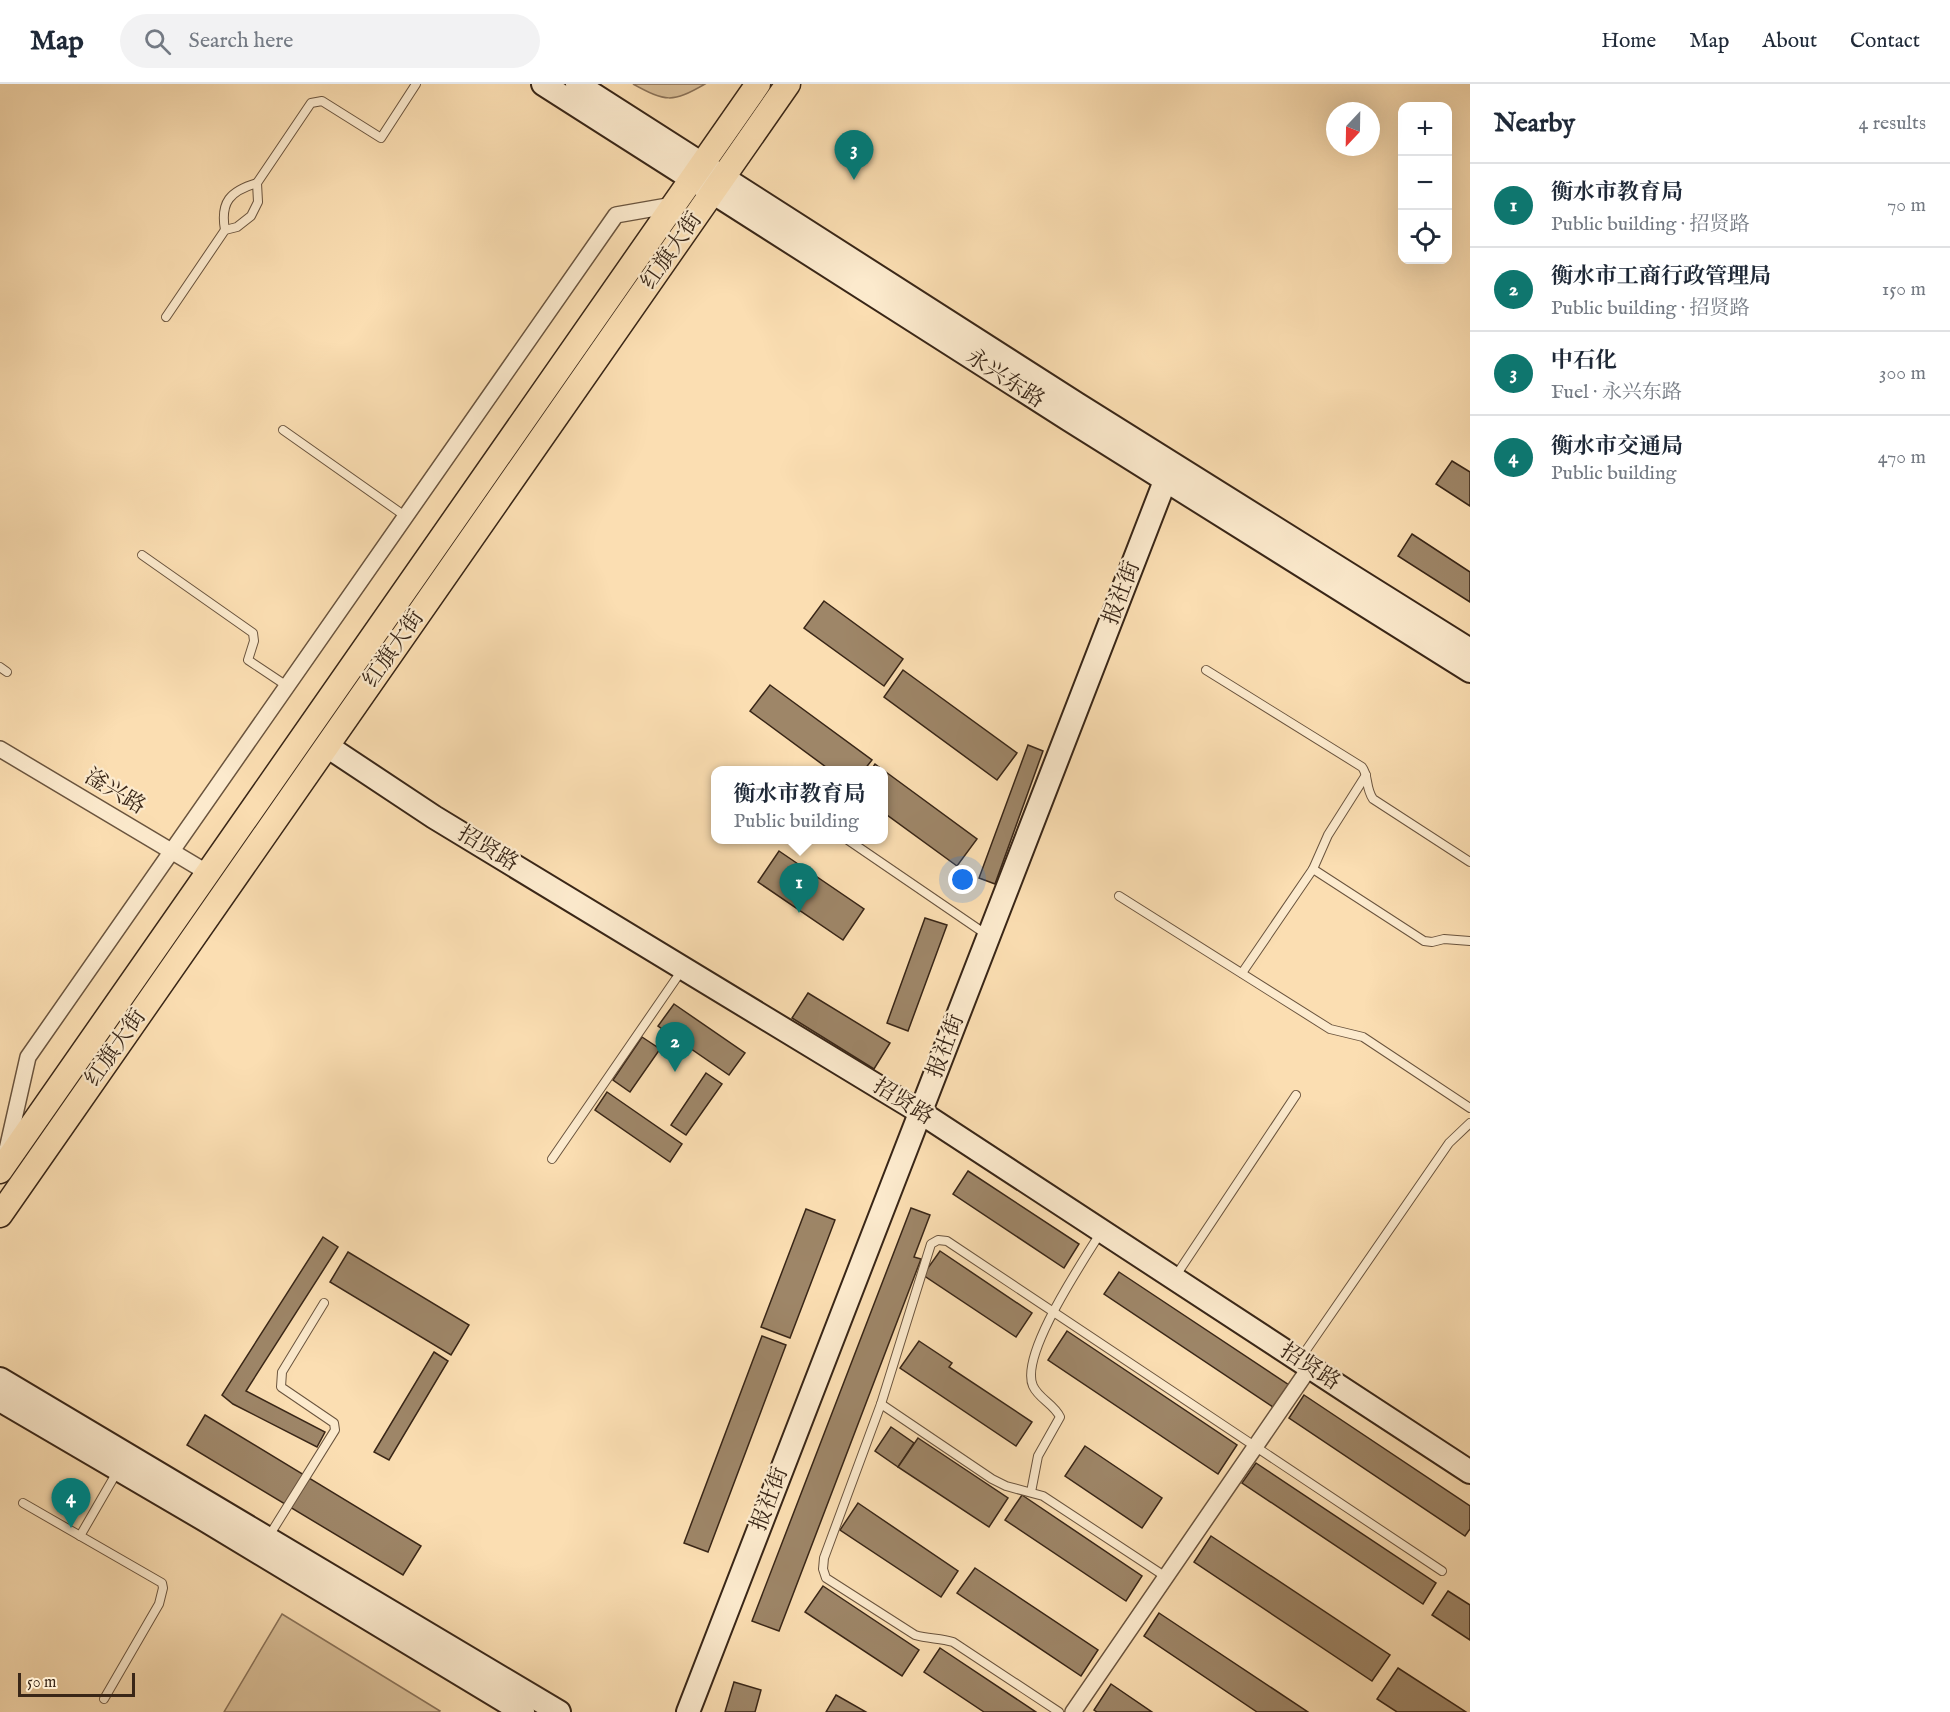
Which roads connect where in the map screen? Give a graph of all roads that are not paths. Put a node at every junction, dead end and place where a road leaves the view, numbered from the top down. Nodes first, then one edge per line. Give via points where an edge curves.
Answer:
1 (416, 84) edge
2 (543, 84) edge
3 (577, 84) edge
4 (758, 84) edge
5 (788, 84) edge
6 (697, 171) junction
7 (257, 183) junction
8 (718, 185) junction
9 (673, 205) junction
10 (225, 230) junction
11 (166, 317) dead end
12 (283, 430) dead end
13 (1165, 481) junction
14 (405, 516) junction
15 (142, 555) dead end
16 (1470, 650) edge
17 (1206, 670) dead end
18 (1470, 671) edge
19 (287, 686) junction
20 (327, 746) junction
21 (0, 749) edge
22 (1366, 775) junction
23 (854, 844) edge
24 (171, 851) junction
25 (1470, 862) edge
26 (1313, 869) junction
27 (208, 873) junction
28 (1119, 896) dead end
29 (988, 936) junction
30 (1470, 941) edge
31 (684, 968) junction
32 (1242, 973) junction
33 (1296, 1095) dead end
34 (1470, 1108) edge
35 (920, 1112) junction
36 (1470, 1123) edge
37 (552, 1159) dead end
38 (2, 1168) edge
39 (0, 1215) edge
40 (1102, 1231) junction
41 (1174, 1278) junction
42 (324, 1303) dead end
43 (1054, 1313) junction
44 (1305, 1364) junction
45 (0, 1379) edge
46 (0, 1400) edge
47 (881, 1404) junction
48 (1255, 1448) junction
49 (119, 1470) junction
50 (1470, 1472) edge
51 (1031, 1492) junction
52 (23, 1503) dead end
53 (80, 1536) junction
54 (269, 1538) junction
55 (1442, 1571) dead end
56 (1166, 1577) junction
57 (104, 1699) dead end
58 (523, 1712) edge
59 (559, 1712) edge
60 (688, 1712) edge
61 (1059, 1712) edge
62 (1073, 1712) edge

1 - 7 lane via 381,138 322,101 311,103
2 - 6 main road, 永兴东路
3 - 6 main road, 永兴东路
4 - 6 main road, 红旗大街
5 - 8 main road, 红旗大街
6 - 8 main road, 永兴东路
6 - 9 main road, 红旗大街
7 - 10 lane via 258,202 251,216 237,227
7 - 10 lane via 237,191 226,203
8 - 13 main road, 永兴东路
8 - 16 main road, 永兴东路
8 - 20 main road, 红旗大街
9 - 14 street via 616,215
9 - 27 main road, 红旗大街
10 - 11 lane
12 - 14 lane
13 - 18 main road, 永兴东路
13 - 29 main road, 报社街
14 - 19 street
15 - 19 lane via 254,633 248,660
17 - 22 lane via 1362,767
19 - 24 street
20 - 31 main road, 招贤路 via 434,817
20 - 39 main road, 红旗大街
21 - 24 street, 滏兴路
22 - 25 lane via 1366,789 1373,799
22 - 26 lane via 1328,835
23 - 29 lane
24 - 27 street, 滏兴路
24 - 38 street via 28,1058
26 - 30 lane via 1424,941
26 - 32 lane
27 - 38 main road, 红旗大街
28 - 32 lane
29 - 35 main road, 报社街
31 - 35 main road, 招贤路
31 - 37 lane
32 - 34 lane via 1330,1029 1363,1037
33 - 41 lane
35 - 40 main road, 招贤路
35 - 60 main road, 报社街
36 - 44 lane via 1449,1143
40 - 41 main road, 招贤路
40 - 43 lane
41 - 44 main road, 招贤路
42 - 54 lane via 282,1372 281,1387 334,1423 335,1430
43 - 47 lane via 947,1241 938,1240 931,1244
43 - 48 lane
43 - 51 lane via 1034,1354 1031,1372 1032,1386 1056,1408 1060,1417 1038,1456
44 - 48 street
44 - 50 main road, 招贤路
45 - 54 main road
46 - 49 main road
47 - 51 lane via 993,1479
47 - 61 lane via 824,1558 826,1578 915,1635 953,1642
48 - 55 lane
48 - 56 street
49 - 53 lane
49 - 58 main road
51 - 56 lane via 1043,1496
52 - 53 lane
53 - 57 lane via 162,1583 163,1588 159,1604
54 - 59 main road
56 - 62 street

